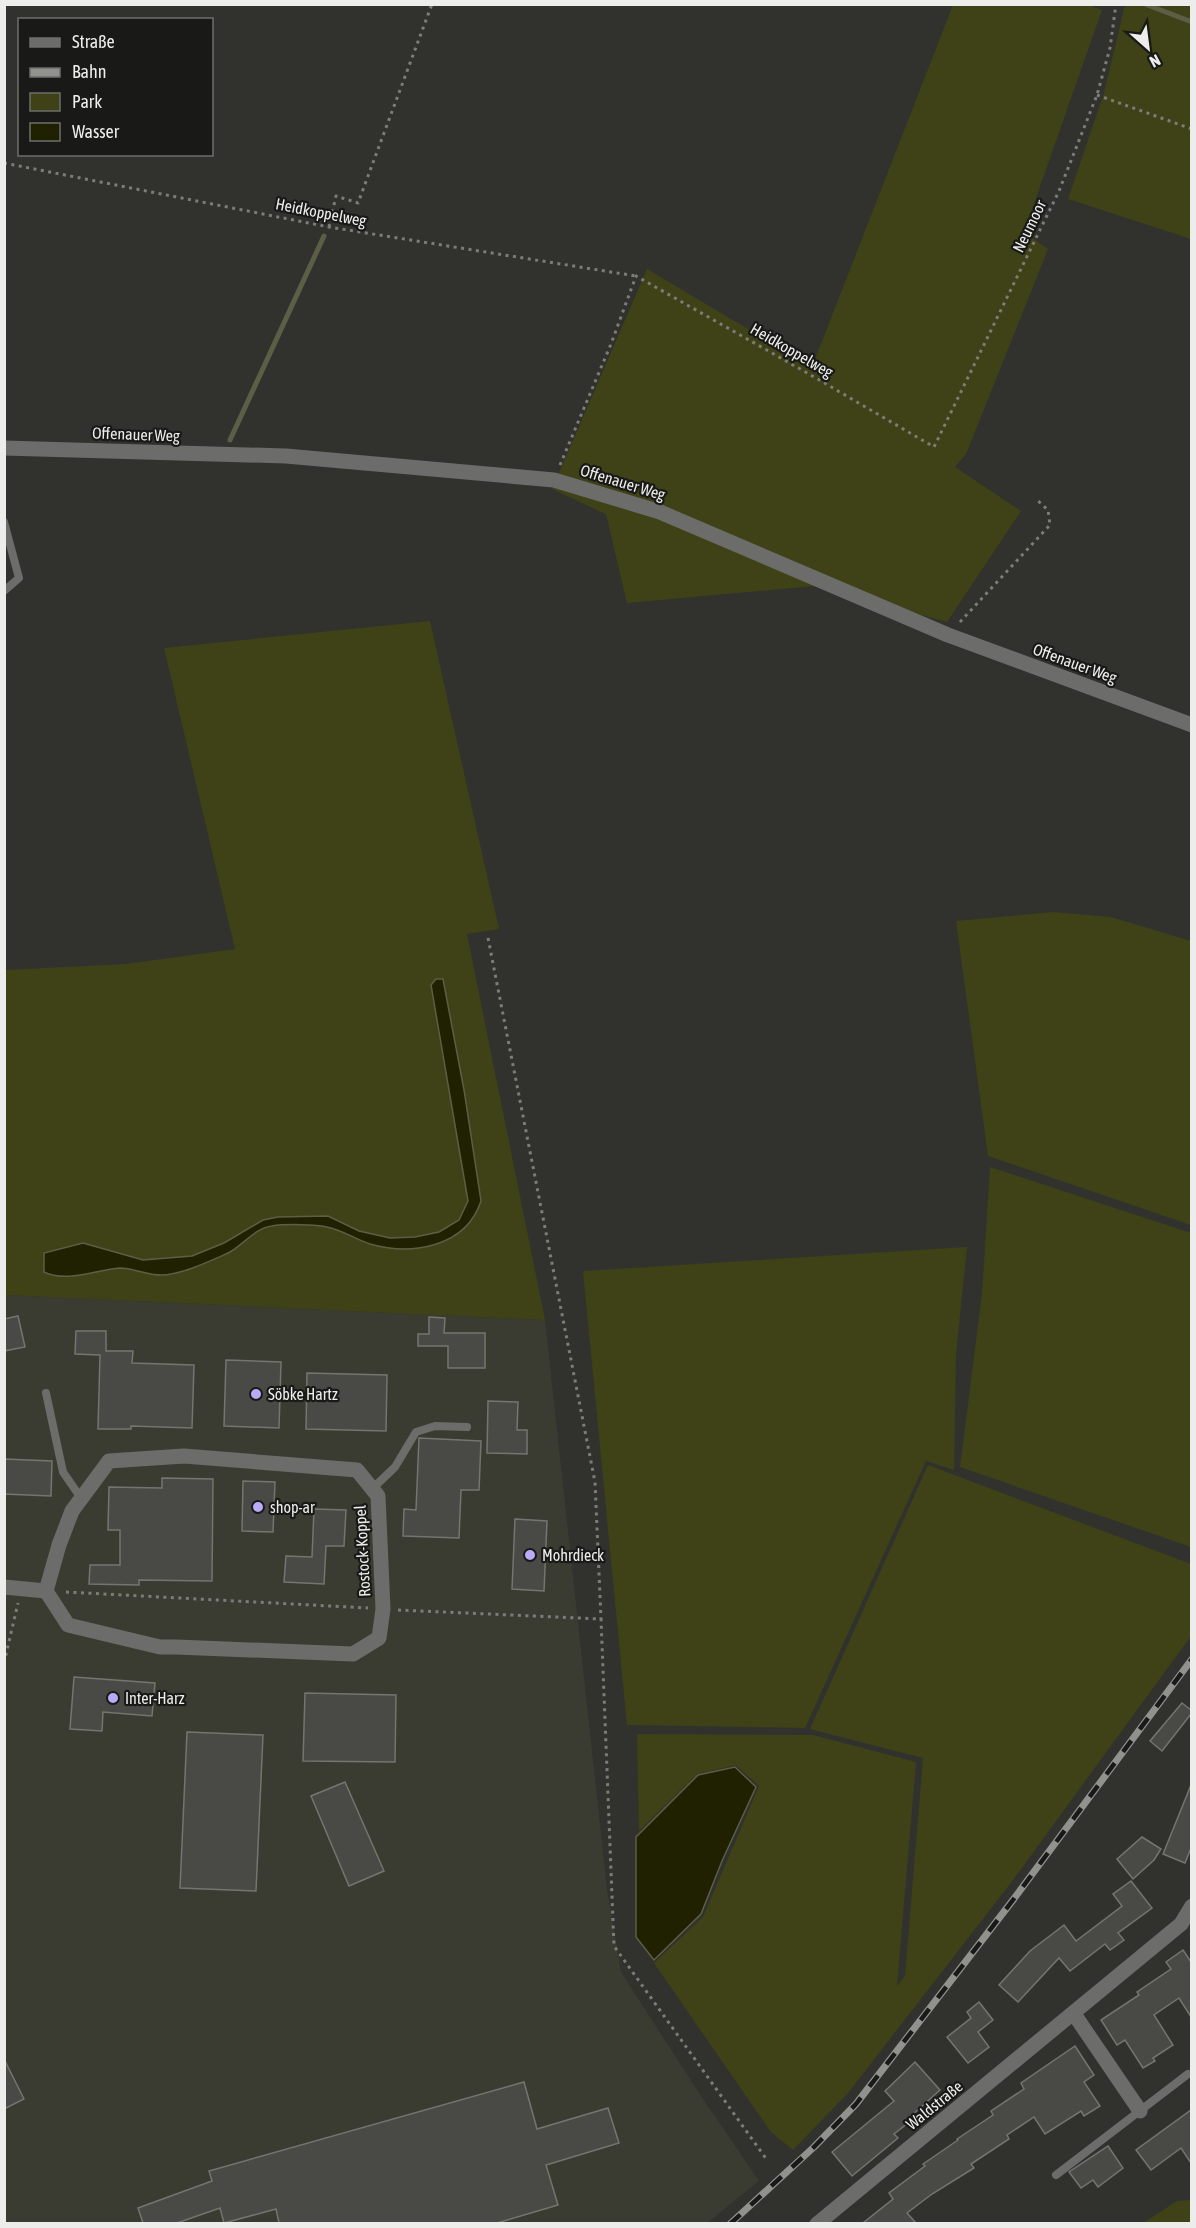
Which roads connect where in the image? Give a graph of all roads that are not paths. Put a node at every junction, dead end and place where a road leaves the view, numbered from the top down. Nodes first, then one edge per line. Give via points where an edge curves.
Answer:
1 (4, 448) edge
2 (4, 522) edge
3 (4, 591) edge
4 (1191, 725) edge
5 (46, 1393) dead end
6 (467, 1427) dead end
7 (372, 1488) junction
8 (81, 1498) junction
9 (4, 1587) edge
10 (46, 1591) junction
11 (1191, 1906) edge
12 (1074, 2014) junction
13 (1188, 2074) dead end
14 (1140, 2111) junction
15 (1056, 2175) dead end
16 (817, 2223) edge

1 - 4 street, Offenauer Weg via 286,456 554,480 660,512 948,635
2 - 3 lane via 19,578
5 - 8 lane via 63,1472
6 - 7 lane via 435,1426 416,1432 395,1467
7 - 8 street, Rostock-Koppel via 357,1470 184,1456 109,1461
7 - 10 street, Rostock-Koppel via 378,1496 383,1609 379,1638 353,1654 168,1647 68,1625
8 - 10 street, Rostock-Koppel via 59,1545
9 - 10 street
11 - 12 street, Waldstraße via 1181,1924
12 - 14 street
12 - 16 street, Waldstraße
13 - 14 lane
14 - 15 lane

